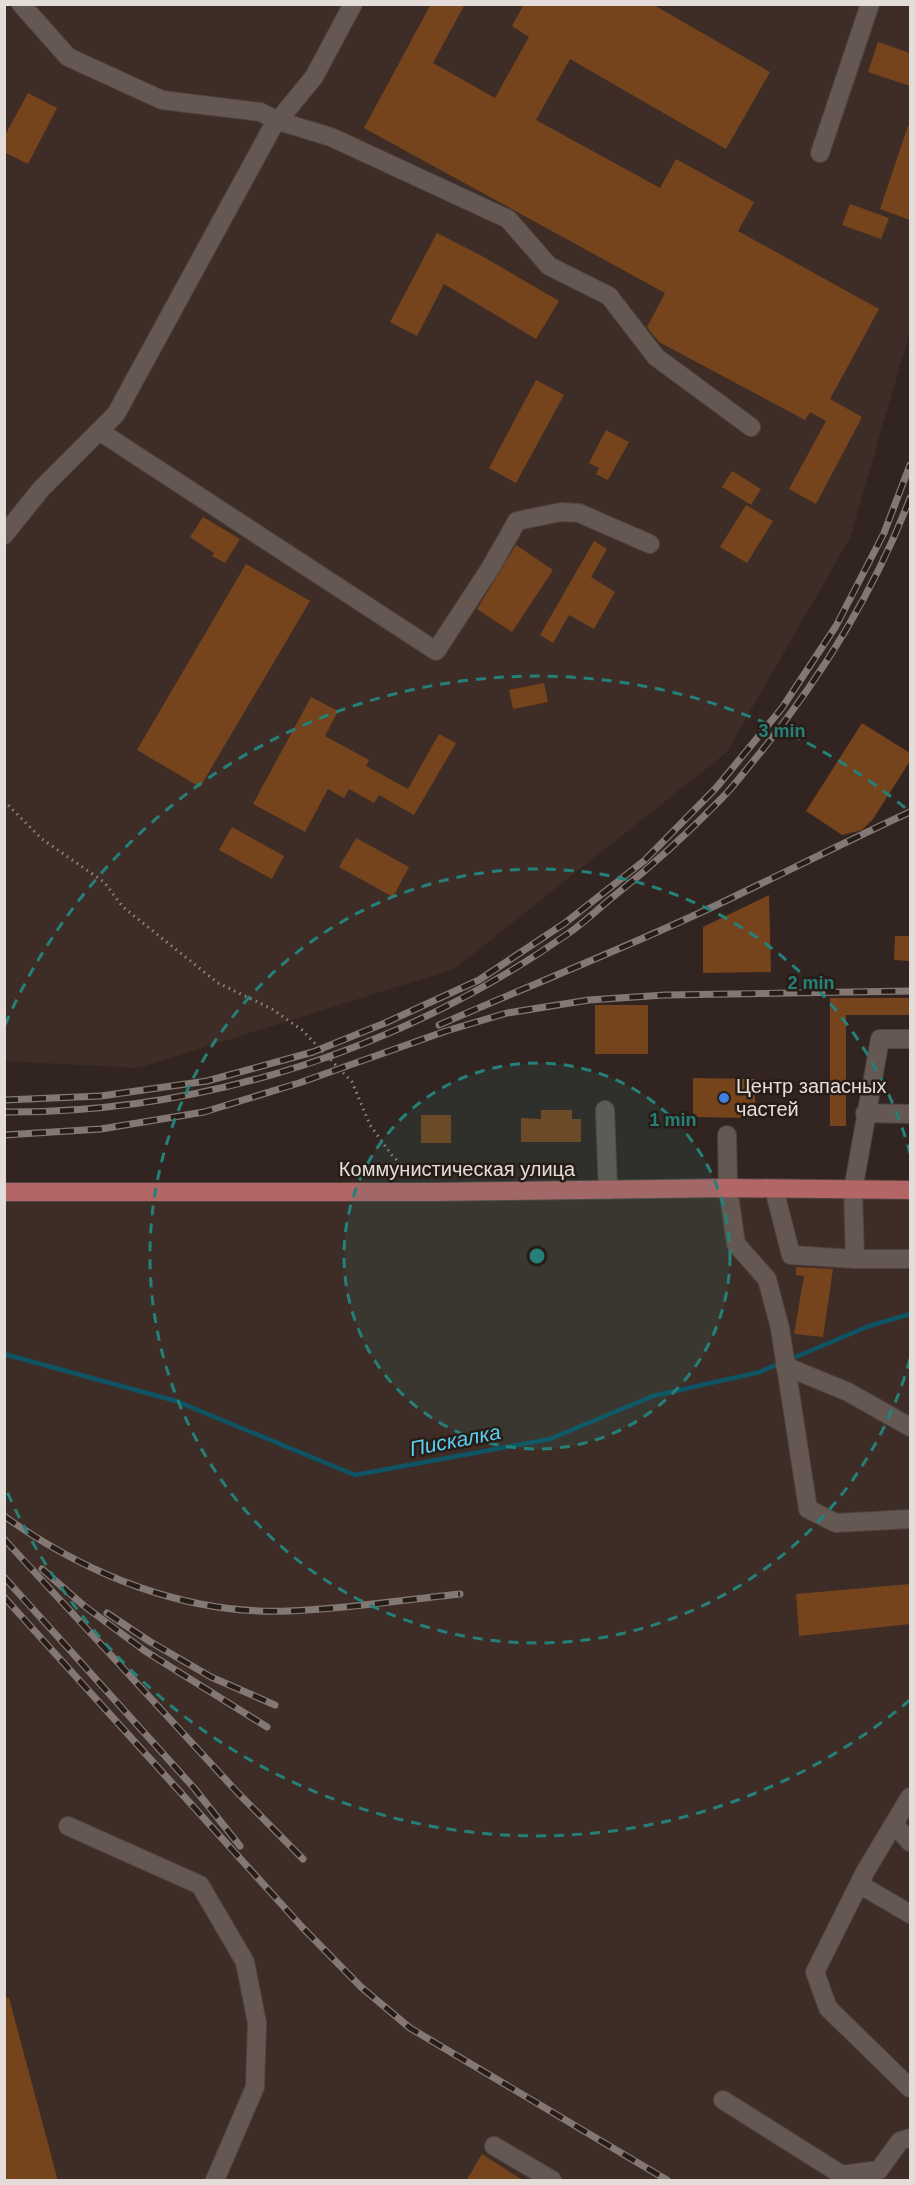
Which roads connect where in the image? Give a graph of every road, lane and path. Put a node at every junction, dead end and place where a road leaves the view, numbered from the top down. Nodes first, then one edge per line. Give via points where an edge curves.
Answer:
1 (21, 4) edge
2 (353, 4) edge
3 (870, 4) edge
4 (278, 121) junction
5 (820, 153) dead end
6 (751, 427) dead end
7 (99, 431) junction
8 (4, 535) edge
9 (650, 544) dead end
10 (4, 801) edge
11 (910, 1039) edge
12 (605, 1110) dead end
13 (865, 1113) junction
14 (910, 1114) edge
15 (727, 1134) dead end
16 (728, 1188) junction
17 (774, 1189) junction
18 (608, 1190) junction
19 (853, 1190) junction
20 (910, 1190) edge
21 (4, 1192) edge
22 (431, 1192) junction
23 (855, 1259) junction
24 (910, 1259) edge
25 (785, 1366) junction
26 (910, 1427) edge
27 (910, 1519) edge
28 (910, 1797) edge
29 (894, 1824) junction
30 (68, 1826) dead end
31 (910, 1842) edge
32 (859, 1884) junction
33 (910, 1914) edge
34 (910, 2088) edge
35 (723, 2100) dead end
36 (910, 2138) edge
37 (494, 2146) dead end
38 (879, 2175) edge
39 (215, 2181) edge
40 (552, 2181) edge

1 - 4 street via 68,57 99,72 162,100 260,112
2 - 4 street via 314,77
3 - 5 street
4 - 6 street via 331,136 508,219 549,266 609,296 656,357
4 - 7 street via 116,414
7 - 8 street via 42,488
7 - 9 street via 436,651 517,521 561,512 579,513
10 - 22 path via 42,839 105,882 123,907 218,983 272,1009 302,1030 352,1082 370,1125 391,1154
11 - 13 street via 880,1039
12 - 18 street
13 - 14 street
13 - 19 street
15 - 16 street
16 - 17 main road, Коммунистическая улица
16 - 18 main road, Коммунистическая улица
16 - 25 street via 736,1244 767,1279
17 - 19 main road, Коммунистическая улица
17 - 23 street via 791,1255
18 - 22 main road, Коммунистическая улица
19 - 20 main road, Коммунистическая улица
19 - 23 street
21 - 22 main road, Коммунистическая улица
23 - 24 street
25 - 26 street via 848,1392
25 - 27 street via 808,1509 836,1523
28 - 29 street
29 - 31 street
29 - 32 street
30 - 39 street via 200,1885 245,1962 258,2023 255,2087
32 - 33 street
32 - 34 street via 815,1972 828,2008
35 - 38 street via 842,2175
36 - 38 street via 900,2141
37 - 40 street

